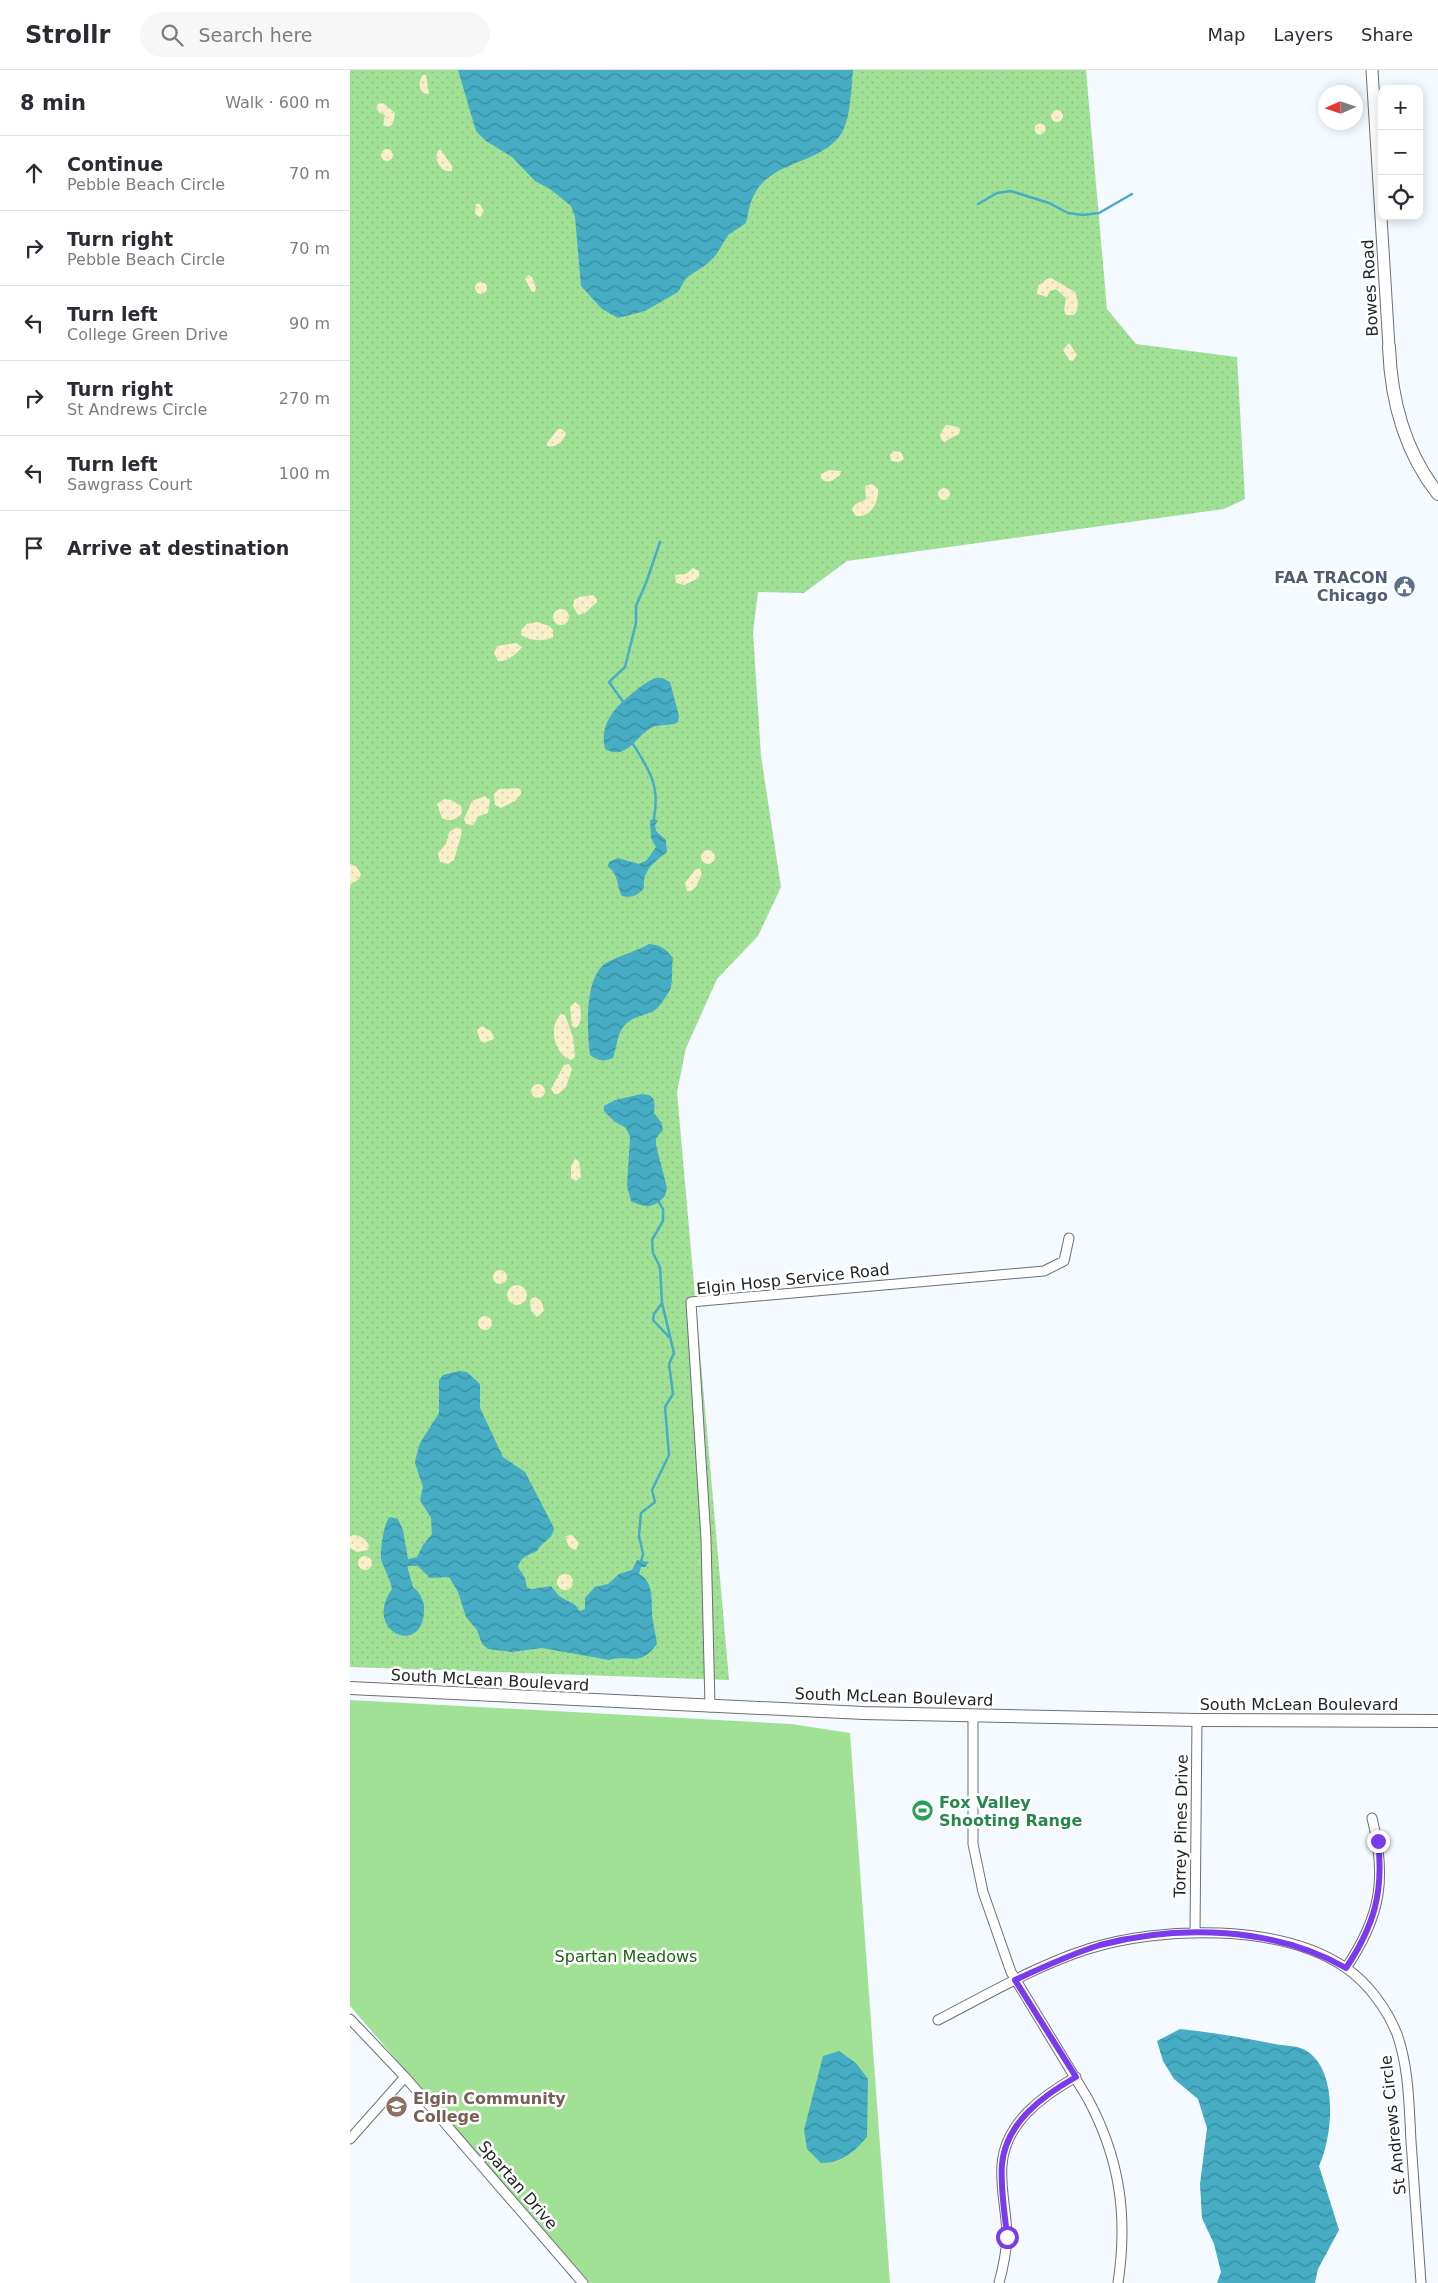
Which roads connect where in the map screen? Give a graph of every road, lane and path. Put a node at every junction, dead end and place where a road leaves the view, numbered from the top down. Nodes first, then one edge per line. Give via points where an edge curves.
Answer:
1 (1372, 70) edge
2 (1389, 348) joint
3 (1438, 494) edge
4 (1069, 1238) dead end
5 (350, 1688) edge
6 (710, 1707) junction
7 (973, 1716) junction
8 (1197, 1720) junction
9 (1438, 1721) edge
10 (1372, 1818) dead end
11 (1194, 1932) junction
12 (1346, 1968) junction
13 (1015, 1980) junction
14 (350, 2019) edge
15 (938, 2020) dead end
16 (405, 2077) junction
17 (1076, 2077) junction
18 (350, 2139) edge
19 (583, 2283) edge
20 (999, 2283) edge
21 (1118, 2283) edge
22 (1421, 2283) edge

1 - 2 street, Bowes Road
2 - 3 main road, Bowes Road via 1392,385 1400,420 1408,443
4 - 6 street, Elgin Hosp Service Road via 1064,1261 1044,1271 691,1302 706,1539
5 - 6 main road, South McLean Boulevard
6 - 7 main road, South McLean Boulevard
7 - 8 main road, South McLean Boulevard
7 - 13 street via 973,1844 982,1892
8 - 9 main road, South McLean Boulevard
8 - 11 street, Torrey Pines Drive
10 - 12 street via 1380,1861 1378,1895 1363,1943
11 - 12 street, St Andrews Circle via 1281,1942 1313,1951
11 - 13 street, St Andrews Circle via 1102,1945
12 - 22 street, St Andrews Circle via 1371,1991 1383,2009 1396,2034 1404,2060
13 - 15 street, St Andrews Circle
13 - 17 street
14 - 16 street, Spartan Drive
16 - 18 street
16 - 19 street, Spartan Drive
17 - 20 street via 1035,2104 1008,2142 1002,2171 1007,2237
17 - 21 street via 1099,2119 1119,2182 1123,2249

